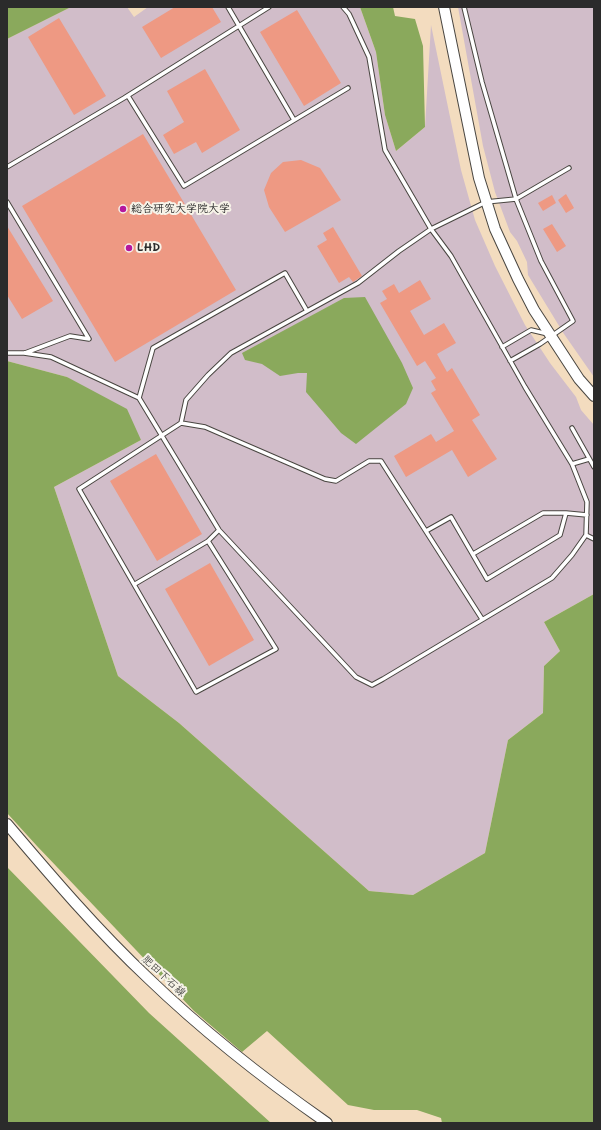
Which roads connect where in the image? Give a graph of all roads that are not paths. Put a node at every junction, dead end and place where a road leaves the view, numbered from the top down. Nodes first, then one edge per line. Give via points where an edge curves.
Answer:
1 (228, 7) edge
2 (269, 7) edge
3 (343, 7) edge
4 (444, 7) edge
5 (464, 7) edge
6 (239, 26) junction
7 (348, 88) dead end
8 (128, 96) junction
9 (294, 120) junction
10 (7, 167) edge
11 (569, 168) dead end
12 (516, 199) junction
13 (7, 202) edge
14 (486, 202) junction
15 (431, 229) junction
16 (307, 311) junction
17 (551, 335) junction
18 (502, 347) junction
19 (7, 353) edge
20 (24, 353) junction
21 (510, 361) junction
22 (594, 396) edge
23 (138, 398) junction
24 (181, 423) junction
25 (572, 428) dead end
26 (162, 435) junction
27 (589, 459) junction
28 (572, 464) junction
29 (594, 467) edge
30 (566, 513) junction
31 (586, 515) junction
32 (219, 530) junction
33 (426, 531) junction
34 (586, 535) junction
35 (594, 539) edge
36 (208, 541) junction
37 (473, 554) junction
38 (135, 584) junction
39 (482, 619) junction
40 (7, 824) edge
41 (327, 1123) edge

1 - 6 lane
2 - 6 lane
3 - 15 lane via 349,14 369,57 385,150
4 - 14 main road
5 - 12 lane via 482,82
6 - 8 lane
6 - 9 lane
7 - 9 lane
8 - 9 lane via 184,186
8 - 10 lane
11 - 12 lane
12 - 14 lane
12 - 17 lane via 541,261 572,321
13 - 20 lane via 89,339 70,336
14 - 15 lane
14 - 17 main road via 518,279
15 - 16 lane via 358,283
15 - 18 lane via 451,256
16 - 23 lane via 285,273 153,348
16 - 24 lane via 231,353 186,400
17 - 18 lane via 531,330
17 - 21 lane
17 - 22 main road via 579,379
18 - 21 lane
19 - 20 lane
20 - 23 lane via 51,358
21 - 28 lane
23 - 26 lane
24 - 26 lane
24 - 33 lane via 205,427 325,479 336,481 369,461 381,461
25 - 27 lane
26 - 32 lane
26 - 38 lane via 79,489
27 - 28 lane
27 - 29 lane
28 - 31 lane via 587,502
30 - 31 lane
30 - 37 lane via 543,513
30 - 37 lane via 560,535 487,579
31 - 34 lane
32 - 36 lane
32 - 39 lane via 356,677 372,685
33 - 37 lane via 451,517
33 - 39 lane
34 - 35 lane
34 - 39 lane via 552,578
36 - 38 lane
36 - 38 lane via 276,649 196,692
40 - 41 main road, 肥田下石線 via 71,898 148,978 240,1059

